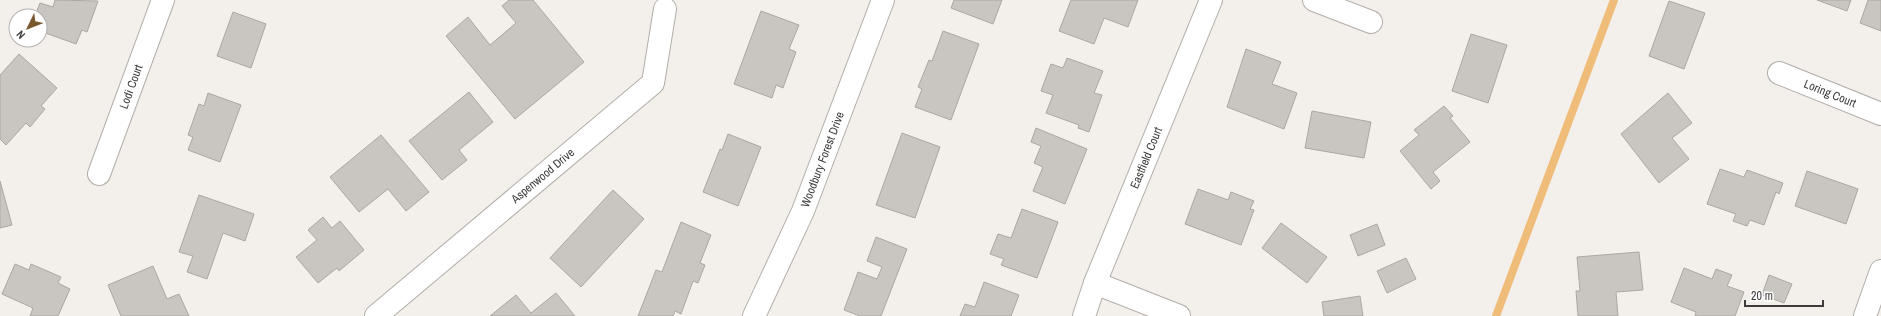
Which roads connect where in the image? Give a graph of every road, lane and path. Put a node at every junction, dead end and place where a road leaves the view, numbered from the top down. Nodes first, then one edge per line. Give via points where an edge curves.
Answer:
1 (163, 0) edge
2 (883, 0) edge
3 (1211, 0) edge
4 (1314, 0) edge
5 (665, 9) dead end
6 (1371, 22) dead end
7 (1779, 73) dead end
8 (1881, 114) edge
9 (99, 174) dead end
10 (1881, 271) edge
11 (1096, 283) junction
12 (376, 316) edge
13 (754, 316) edge
14 (1084, 316) edge
15 (1179, 316) edge
16 (1865, 316) edge

1 - 9 street, Lodi Court
2 - 13 street, Woodbury Forest Drive via 803,211
3 - 11 street, Eastfield Court
4 - 6 street
5 - 12 street, Aspenwood Drive via 653,83
7 - 8 street, Loring Court
10 - 16 street
11 - 14 street, Eastfield Court
11 - 15 street

